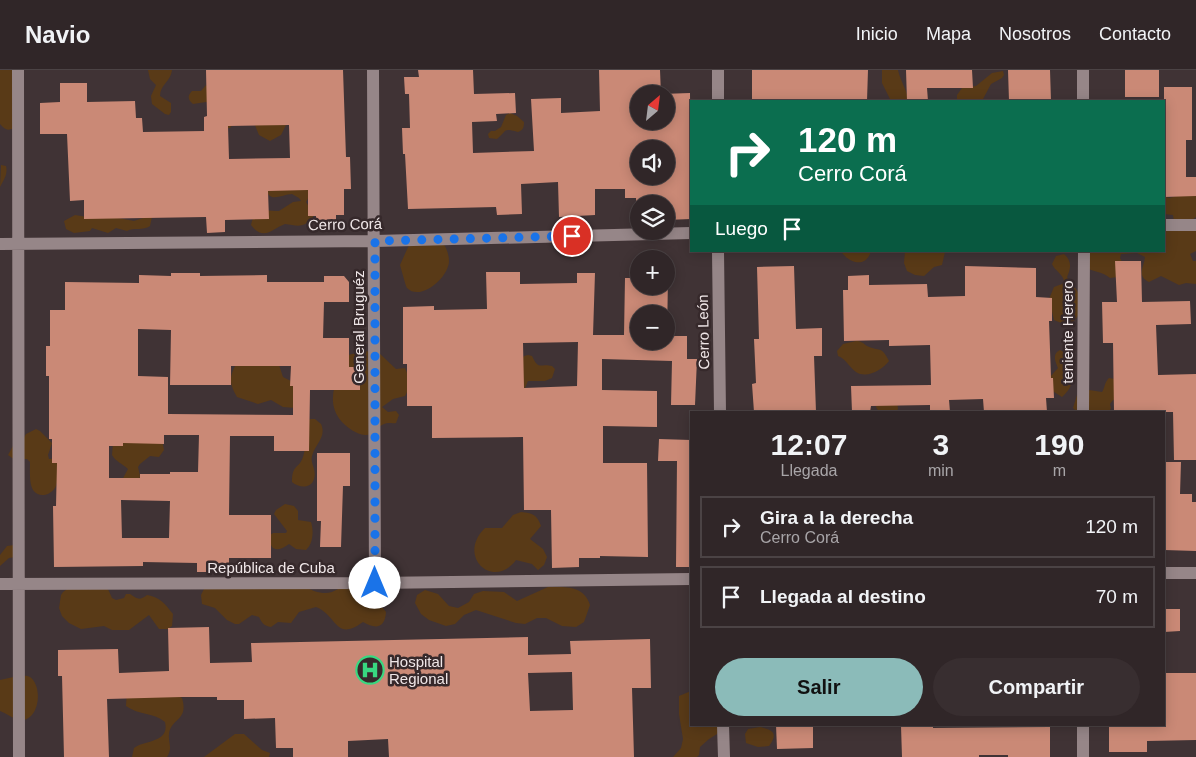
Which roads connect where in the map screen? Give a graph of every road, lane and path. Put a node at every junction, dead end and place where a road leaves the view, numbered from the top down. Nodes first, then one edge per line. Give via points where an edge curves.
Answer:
1 (18, 70) edge
2 (373, 70) edge
3 (718, 70) edge
4 (1083, 70) edge
5 (718, 100) edge
6 (1083, 100) edge
7 (1165, 225) edge
8 (1196, 225) edge
9 (690, 233) edge
10 (375, 241) junction
11 (0, 244) edge
12 (19, 244) junction
13 (718, 252) edge
14 (1084, 252) edge
15 (720, 411) edge
16 (1083, 411) edge
17 (1165, 573) edge
18 (1196, 573) edge
19 (690, 578) edge
20 (375, 583) junction
21 (0, 584) edge
22 (19, 584) junction
23 (723, 726) edge
24 (1083, 726) edge
25 (20, 757) edge
26 (724, 757) edge
27 (1084, 757) edge

1 - 12 street
2 - 10 street, General Bruguéz
3 - 5 street
4 - 6 street
7 - 8 street
9 - 10 street, Cerro Corá
10 - 12 street, Cerro Corá
10 - 20 street, General Bruguéz
11 - 12 street, Cerro Corá
12 - 22 street
13 - 15 street, Cerro León
14 - 16 street, teniente Herero
17 - 18 street
19 - 20 street, República de Cuba
20 - 22 street, República de Cuba
21 - 22 street, República de Cuba
22 - 25 street
23 - 26 street
24 - 27 street

